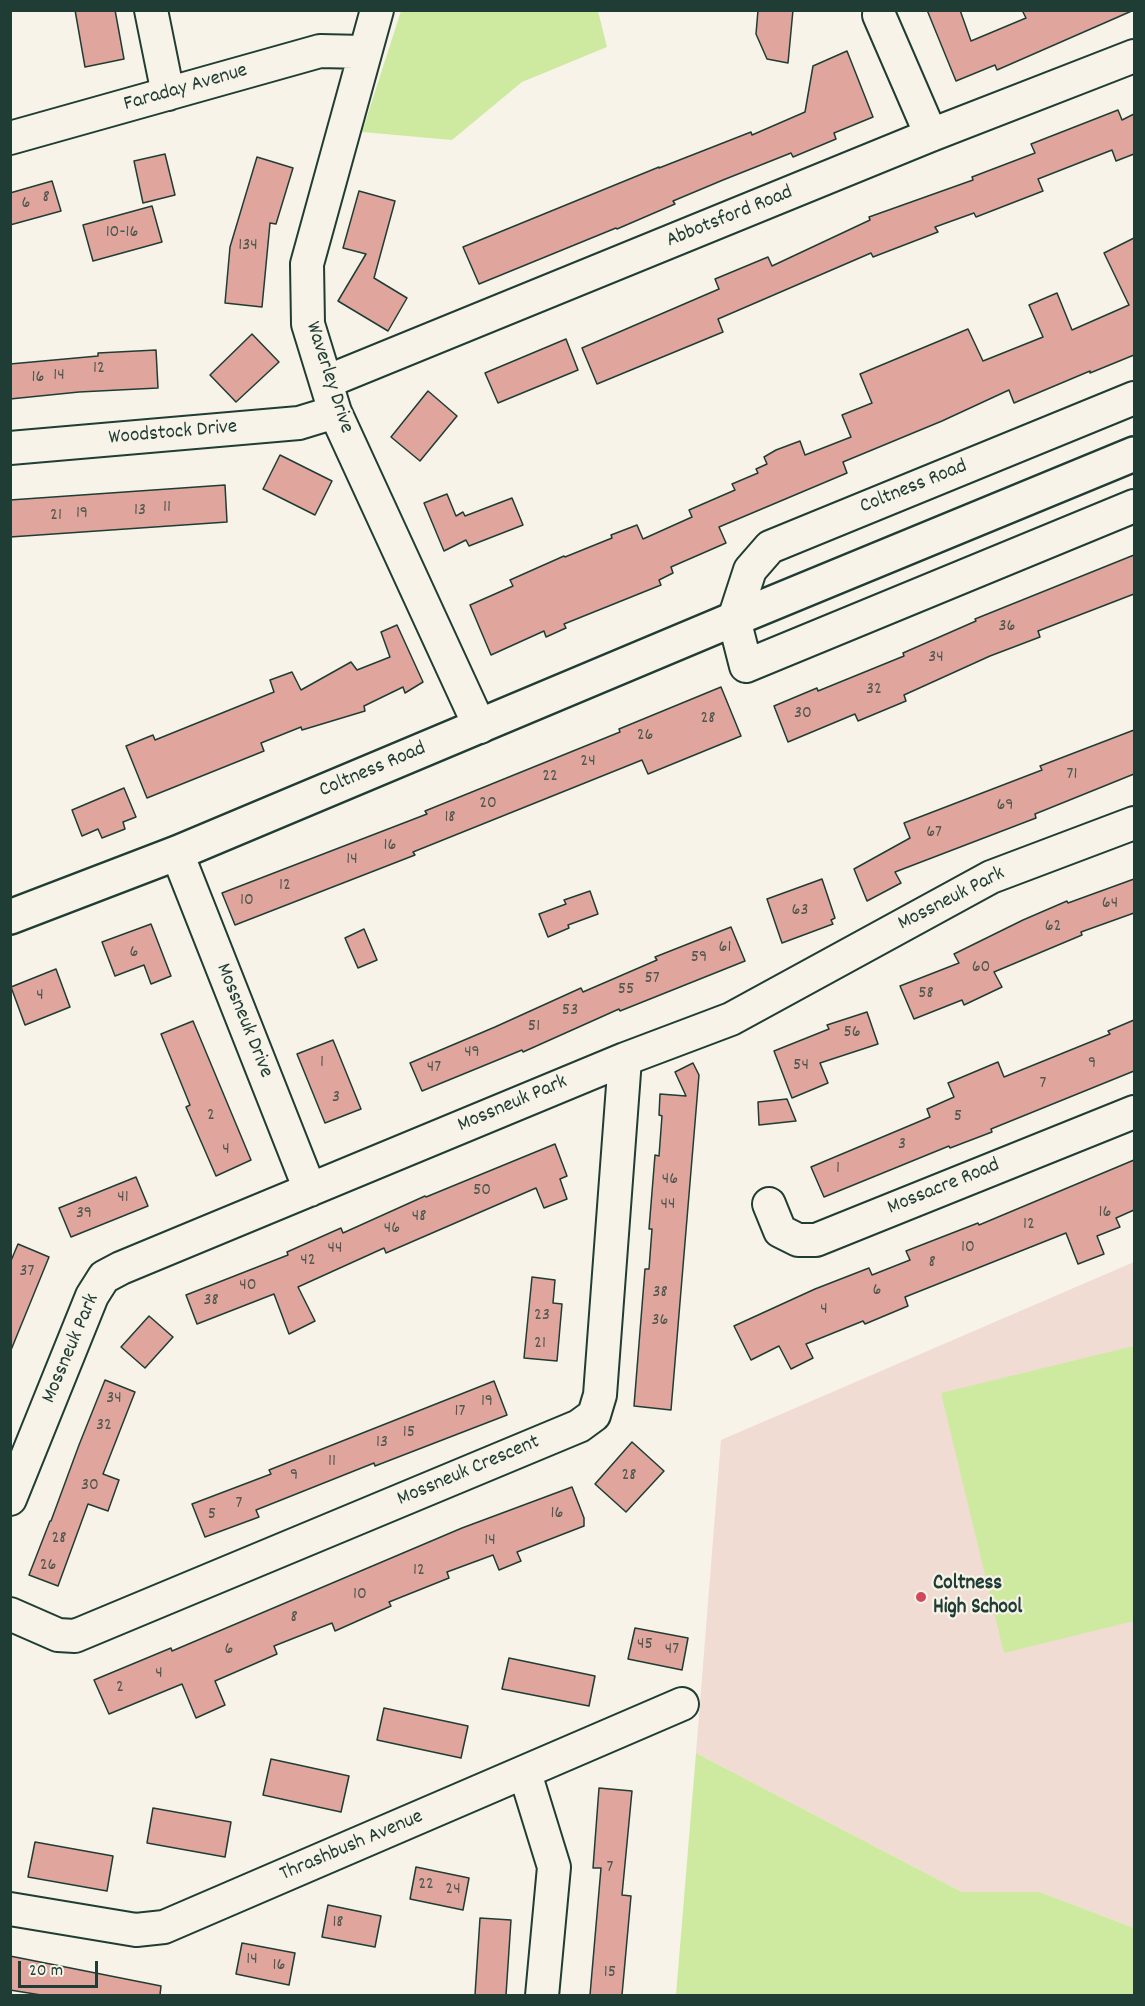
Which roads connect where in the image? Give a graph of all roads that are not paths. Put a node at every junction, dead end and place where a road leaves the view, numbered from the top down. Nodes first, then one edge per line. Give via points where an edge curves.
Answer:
1 (151, 10) edge
2 (377, 10) edge
3 (879, 15) dead end
4 (364, 52) junction
5 (1134, 56) edge
6 (168, 94) junction
7 (931, 135) junction
8 (10, 138) edge
9 (326, 382) junction
10 (1134, 398) edge
11 (335, 412) junction
12 (10, 448) edge
13 (1134, 454) edge
14 (1134, 507) edge
15 (734, 619) junction
16 (480, 727) junction
17 (1134, 823) edge
18 (177, 853) junction
19 (10, 917) edge
20 (625, 1059) junction
21 (1134, 1112) edge
22 (310, 1190) junction
23 (769, 1204) dead end
24 (10, 1499) edge
25 (10, 1614) edge
26 (682, 1704) dead end
27 (525, 1773) junction
28 (10, 1909) edge
29 (542, 1995) edge

1 - 6 street
2 - 4 street, Waverley Drive
3 - 7 street
4 - 6 street, Faraday Avenue via 320,51
4 - 9 street, Waverley Drive via 307,264 308,324
5 - 7 street, Abbotsford Road
6 - 8 street, Faraday Avenue
7 - 9 street, Abbotsford Road
9 - 11 street, Waverley Drive
10 - 15 street, Coltness Road via 770,547 750,570
11 - 12 street, Woodstock Drive via 299,423
11 - 16 street, Waverley Drive
13 - 15 street, Coltness Road
14 - 15 street via 746,666
15 - 16 street, Coltness Road
16 - 18 street, Coltness Road
17 - 20 street, Mossneuk Park via 991,877 731,1019
18 - 19 street, Coltness Road
18 - 22 street, Mossneuk Drive
20 - 22 street, Mossneuk Park
20 - 25 street, Mossneuk Crescent via 600,1395 594,1415 579,1426 75,1636 57,1635
21 - 23 street, Mossacre Road via 816,1240 798,1240 780,1231
22 - 24 street, Mossneuk Park via 104,1277 92,1296
26 - 27 street, Thrashbush Avenue
27 - 28 street, Thrashbush Avenue via 164,1927 136,1930
27 - 29 street via 554,1867

